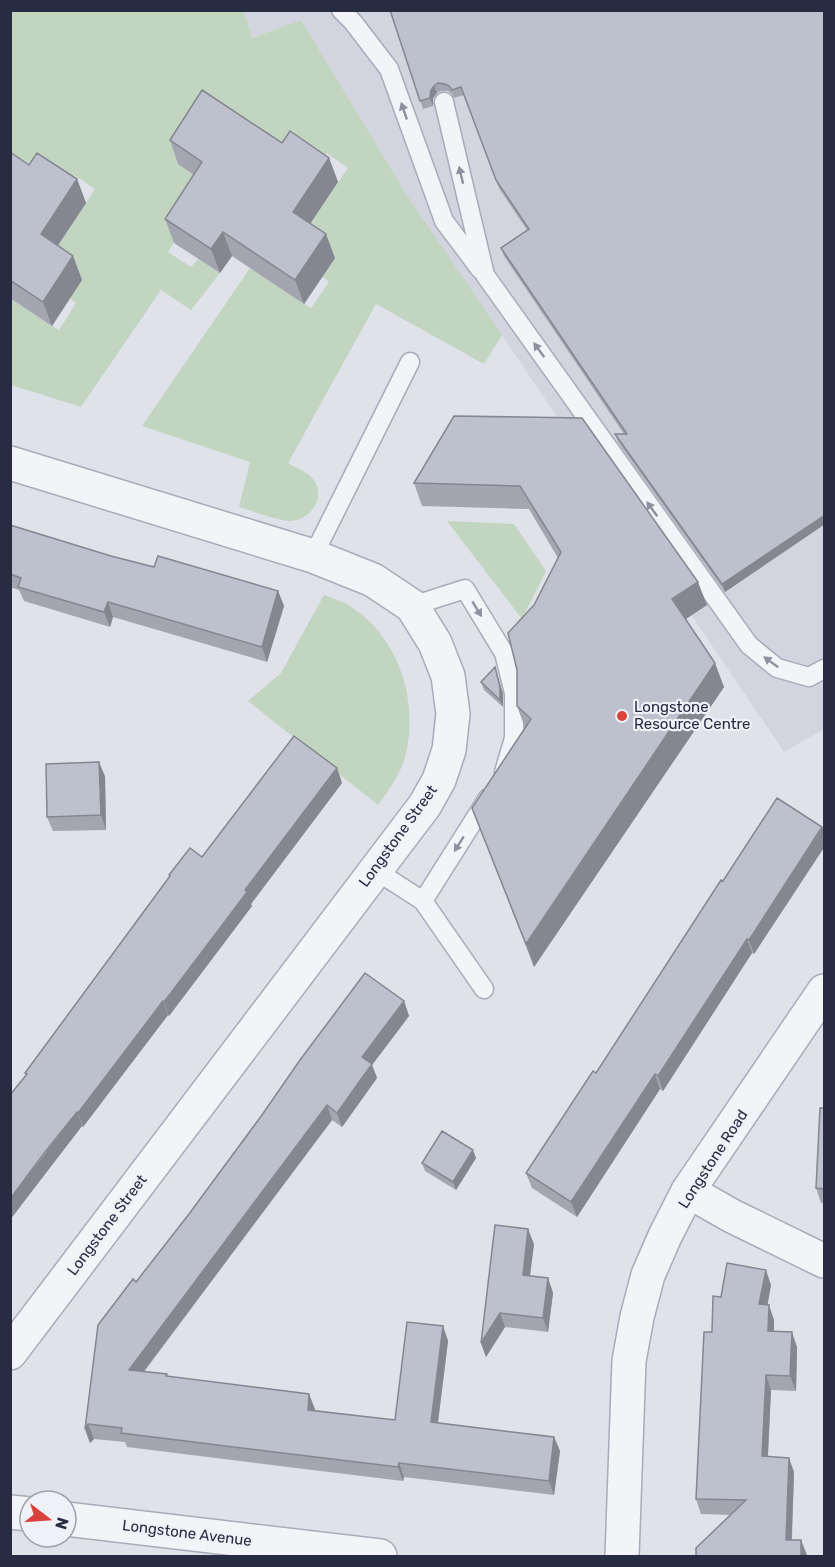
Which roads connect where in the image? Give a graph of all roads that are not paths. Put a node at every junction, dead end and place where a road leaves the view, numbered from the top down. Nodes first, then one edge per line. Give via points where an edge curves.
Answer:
1 (341, 10) edge
2 (444, 102) dead end
3 (485, 275) junction
4 (411, 362) dead end
5 (10, 463) edge
6 (313, 556) junction
7 (412, 606) junction
8 (825, 669) edge
9 (375, 870) junction
10 (423, 901) junction
11 (484, 989) dead end
12 (825, 991) edge
13 (688, 1191) junction
14 (825, 1261) edge
15 (10, 1353) edge
16 (78, 1520) edge
17 (380, 1557) edge
18 (622, 1557) edge

3 -> 1 lane via 444,221 389,69
3 -> 2 lane
8 -> 3 lane via 809,676 777,668 749,645
4 - 6 lane
5 - 6 street, Longstone Street
6 - 7 street, Longstone Street via 373,580
7 - 9 street, Longstone Street via 435,643 448,676 453,714 449,750 425,805
7 -> 10 lane via 465,588 504,653 513,693 514,738 503,775
9 - 10 lane
9 - 15 street, Longstone Street
10 - 11 lane
12 - 13 street, Longstone Road
13 - 14 street
13 - 18 street, Longstone Road via 648,1275 629,1361
16 - 17 street, Longstone Avenue

